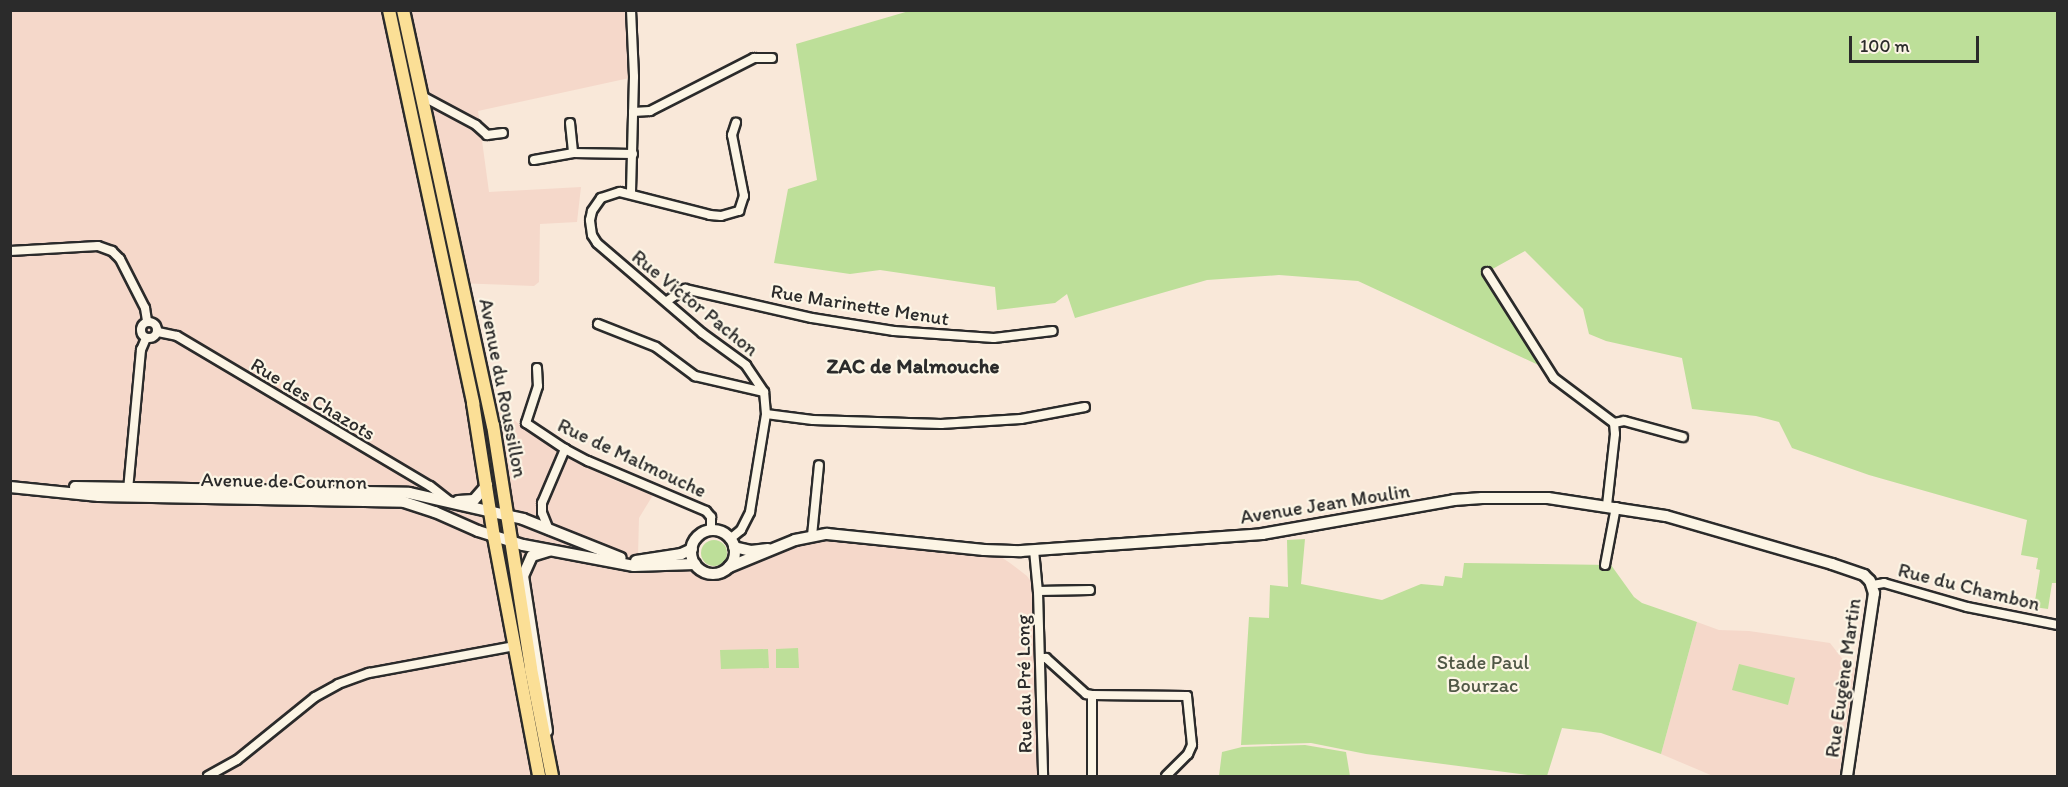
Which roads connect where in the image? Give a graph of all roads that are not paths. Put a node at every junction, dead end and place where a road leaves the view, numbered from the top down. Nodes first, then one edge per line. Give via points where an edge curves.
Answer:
1 (389, 10) edge
2 (402, 10) edge
3 (631, 10) edge
4 (772, 58) dead end
5 (422, 96) junction
6 (633, 112) junction
7 (570, 123) dead end
8 (736, 123) dead end
9 (504, 133) dead end
10 (573, 153) junction
11 (633, 154) junction
12 (534, 160) dead end
13 (631, 194) junction
14 (10, 252) edge
15 (1487, 272) dead end
16 (667, 301) junction
17 (147, 321) junction
18 (597, 324) dead end
19 (1053, 331) dead end
20 (158, 332) junction
21 (146, 338) junction
22 (537, 368) dead end
23 (764, 392) junction
24 (1085, 407) dead end
25 (766, 414) junction
26 (1614, 423) junction
27 (1683, 436) dead end
28 (565, 449) junction
29 (819, 465) dead end
30 (10, 485) edge
31 (487, 485) junction
32 (430, 491) junction
33 (130, 492) junction
34 (449, 501) junction
35 (1612, 506) junction
36 (424, 508) junction
37 (491, 514) junction
38 (508, 515) junction
39 (549, 530) junction
40 (711, 531) junction
41 (812, 536) junction
42 (494, 537) junction
43 (511, 542) junction
44 (732, 543) junction
45 (692, 549) junction
46 (771, 549) junction
47 (556, 550) junction
48 (1034, 550) junction
49 (695, 564) junction
50 (1605, 565) dead end
51 (729, 567) junction
52 (1872, 585) junction
53 (522, 587) junction
54 (1090, 590) dead end
55 (1038, 591) junction
56 (2058, 625) edge
57 (514, 646) junction
58 (1040, 658) junction
59 (1092, 696) junction
60 (547, 750) junction
61 (208, 777) edge
62 (539, 777) edge
63 (552, 777) edge
64 (1043, 777) edge
65 (1092, 777) edge
66 (1166, 777) edge
67 (1847, 777) edge

1 - 31 main road, Avenue du Roussillon
2 - 5 main road, Avenue du Roussillon
3 - 6 street
4 - 6 street via 754,58 650,111
5 - 9 street via 487,135
5 - 38 main road, Avenue du Roussillon via 493,425
6 - 11 street
7 - 10 street
8 - 13 street via 732,135 744,196 739,211 721,216
10 - 11 street
10 - 12 street
11 - 13 street
13 - 16 street, Rue Victor Pachon via 613,193 601,198 590,220 592,235
14 - 17 street via 98,246 112,251 145,308
15 - 26 street via 1554,378
16 - 19 street, Rue Marinette Menut via 685,289 812,318 894,331 994,338
16 - 23 street, Rue Victor Pachon via 746,365
17 - 20 street via 155,324
17 - 21 street via 141,329
18 - 23 street via 656,347 695,376
20 - 21 street
20 - 32 street, Rue des Chazots via 177,336 412,476
21 - 33 street via 141,350
22 - 28 street, Rue de Malmouche via 538,386 526,423
23 - 25 street, Rue Victor Pachon
24 - 25 street via 1022,419 941,424 813,420
25 - 44 street, Rue Victor Pachon via 747,522
26 - 27 street via 1624,421
26 - 35 street
28 - 39 street via 542,503
28 - 40 street, Rue de Malmouche via 706,511 711,517
29 - 41 street
30 - 33 main road, Avenue de Cournon
30 - 33 main road, Avenue de Cournon via 99,496
31 - 34 main road via 474,500
31 - 37 main road, Avenue du Roussillon
32 - 33 main road, Avenue de Cournon
32 - 34 main road, Avenue de Cournon
32 - 36 street
33 - 36 main road, Avenue de Cournon via 373,500
34 - 37 main road, Avenue de Cournon
35 - 48 main road, Avenue Jean Moulin via 1548,498 1454,500 1262,534
35 - 50 street
35 - 52 main road, Avenue Jean Moulin via 1750,538 1857,572
36 - 42 main road, Avenue de Cournon
37 - 38 main road, Avenue de Cournon
37 - 42 main road, Avenue du Roussillon
38 - 39 main road
38 - 43 main road, Avenue du Roussillon
39 - 45 main road via 627,560 681,554
40 - 44 main road via 722,532
40 - 45 main road via 698,537
41 - 46 main road, Avenue Jean Moulin
41 - 48 main road, Avenue Jean Moulin via 845,535 984,550
42 - 43 main road, Avenue de Cournon
42 - 57 main road, Avenue du Roussillon
43 - 47 main road
43 - 53 main road, Avenue du Roussillon
44 - 46 main road, Avenue Jean Moulin via 751,551
44 - 51 main road via 734,560
45 - 49 main road
46 - 51 main road, Avenue Jean Moulin
47 - 49 main road via 634,566
47 - 53 main road via 532,556
48 - 55 street, Rue du Pré Long
49 - 51 main road via 711,574
52 - 56 street, Rue du Chambon via 1884,583 1966,608
52 - 67 main road, Rue Eugène Martin via 1874,593
53 - 60 main road, Avenue du Roussillon
53 - 60 main road via 547,719
54 - 55 street, Rue du Pré Long
55 - 58 street, Rue du Pré Long
57 - 61 street via 369,673 338,684 315,697 237,760
57 - 62 main road, Avenue du Roussillon
58 - 59 street via 1046,658
58 - 64 street, Rue du Pré Long
59 - 65 street
59 - 66 street via 1187,696 1192,745
60 - 63 main road, Avenue du Roussillon

